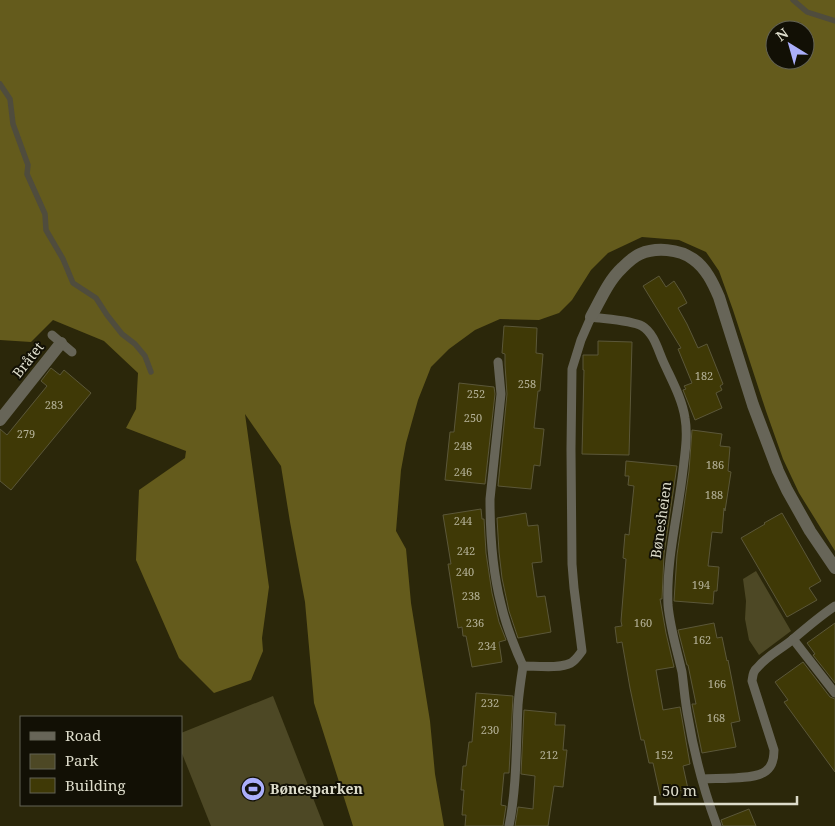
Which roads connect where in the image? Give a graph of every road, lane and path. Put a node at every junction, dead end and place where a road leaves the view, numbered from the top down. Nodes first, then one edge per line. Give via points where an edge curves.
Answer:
1 (591, 317) junction
2 (56, 339) joint
3 (72, 352) dead end
4 (498, 362) dead end
5 (0, 420) edge
6 (835, 568) edge
7 (835, 606) edge
8 (793, 639) junction
9 (523, 666) junction
10 (835, 693) edge
11 (703, 779) junction
12 (509, 826) edge
13 (717, 826) edge

1 - 6 street via 621,268 640,254 671,251 692,258 702,268 712,280 719,297 753,405 778,470
1 - 9 lane via 572,369 572,564 582,650 569,664
1 - 11 lane, Bønesheien via 645,327 654,340 685,416 686,446 670,564 668,605 687,715
2 - 3 lane
2 - 5 street, Bråtet
4 - 9 lane via 501,394 490,521 501,603
7 - 8 lane
8 - 10 lane
8 - 11 lane via 764,660 753,673 752,681 774,750 772,765 759,775
9 - 12 lane
11 - 13 lane, Bønesheien

